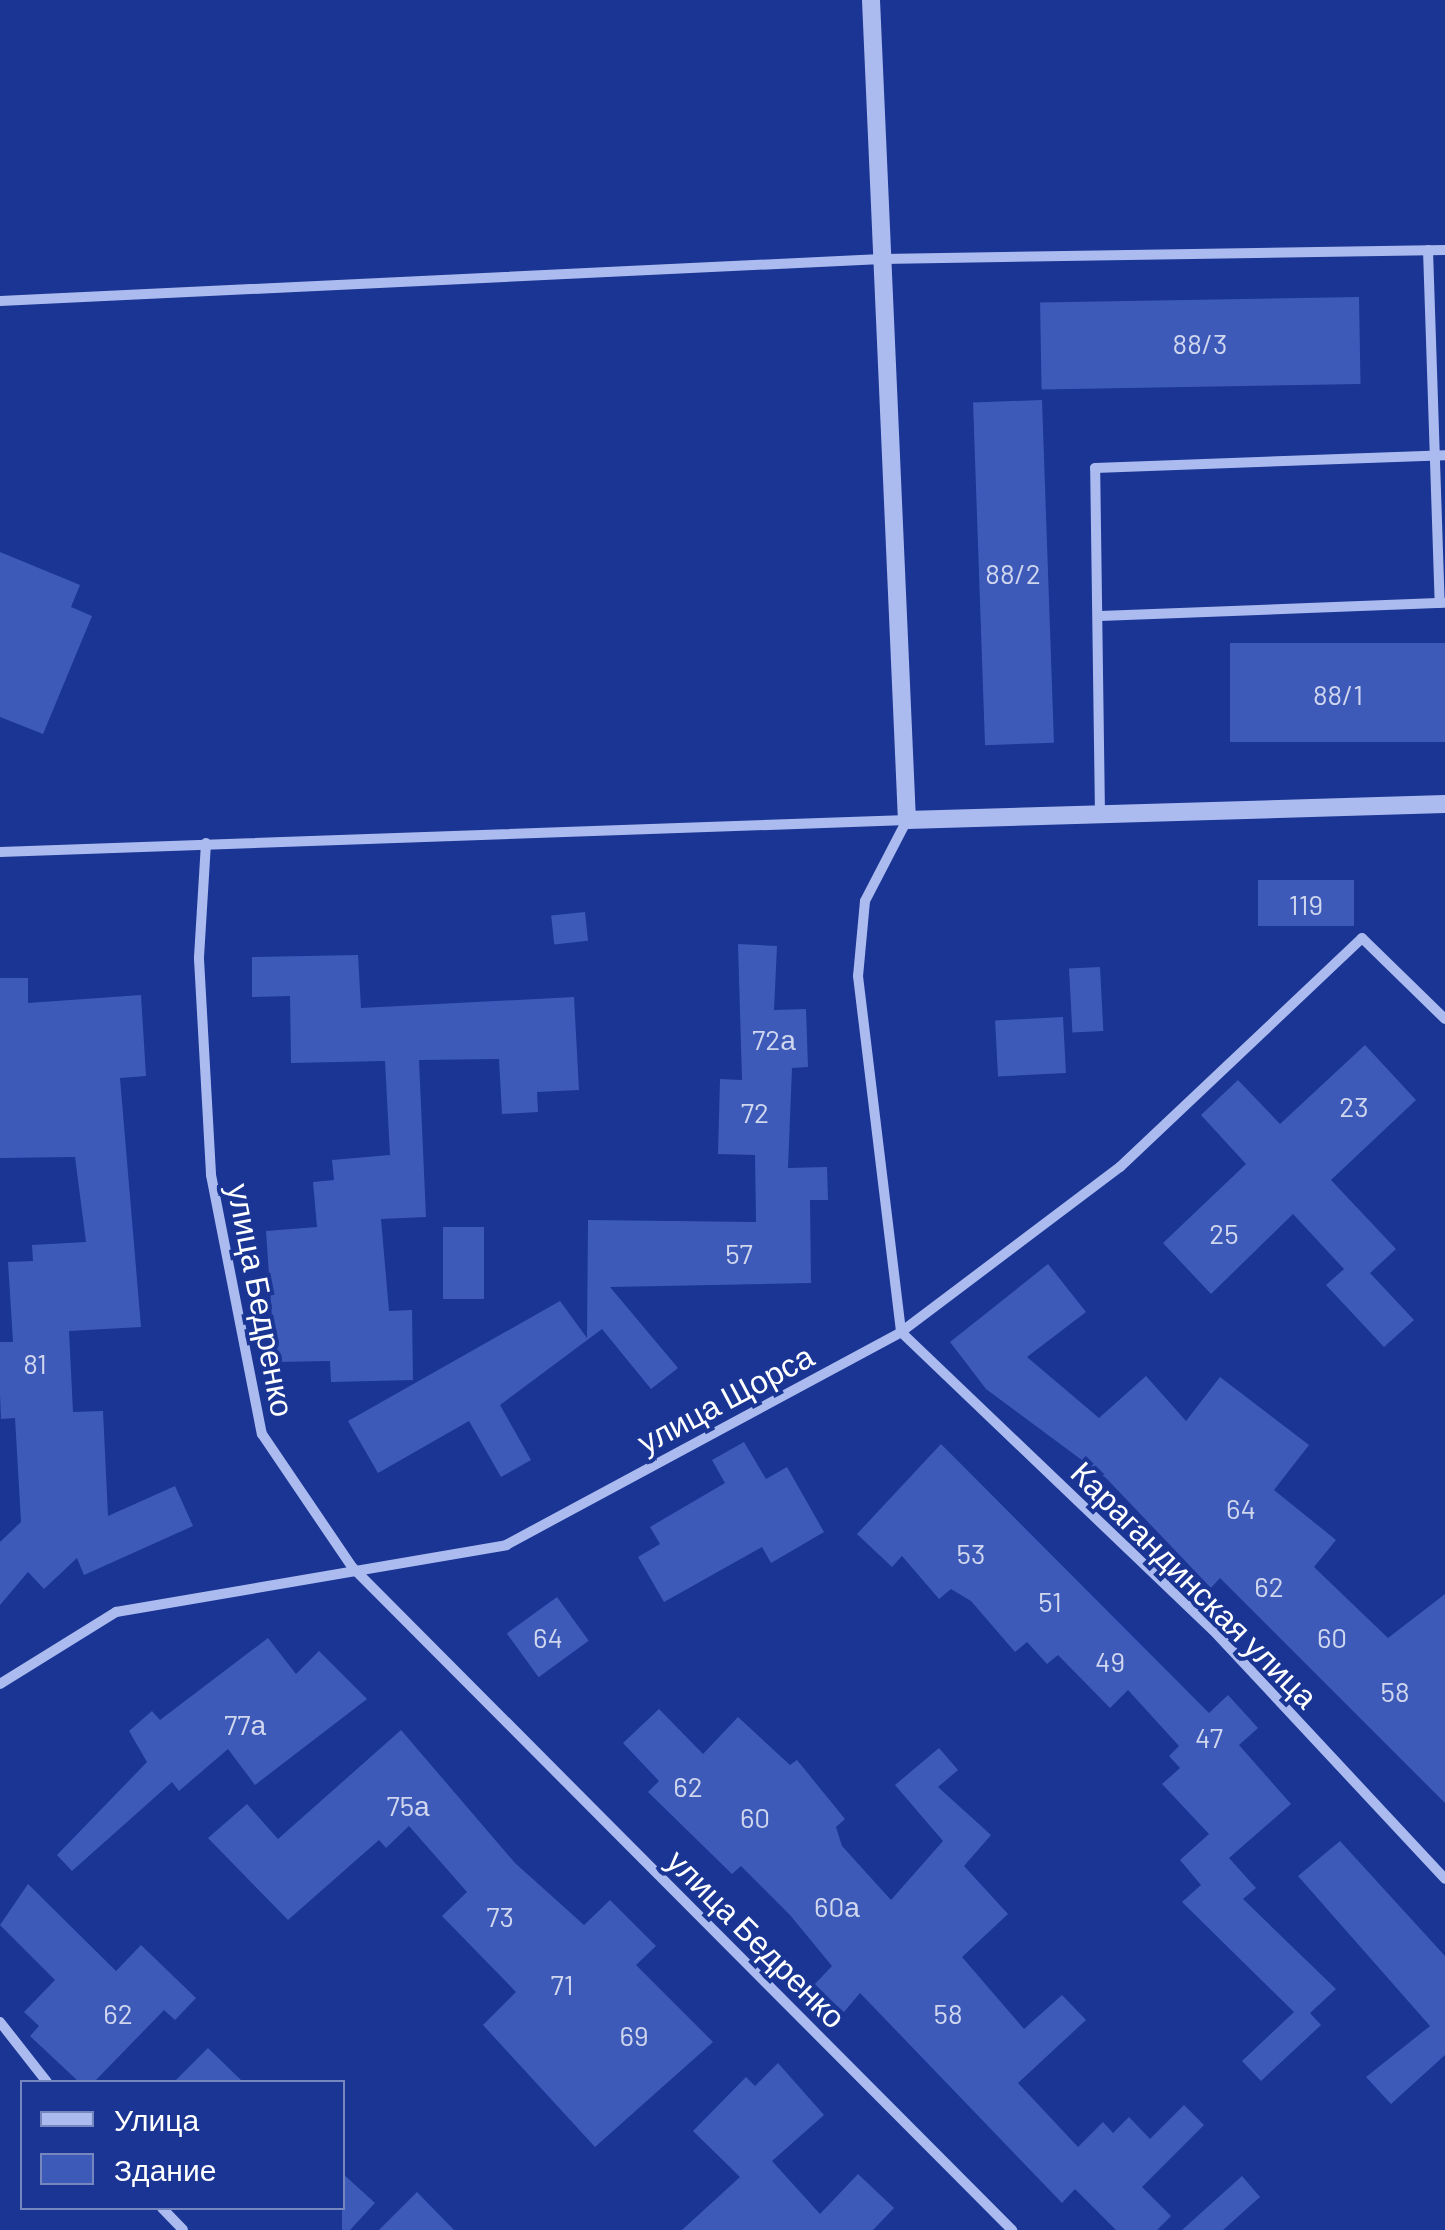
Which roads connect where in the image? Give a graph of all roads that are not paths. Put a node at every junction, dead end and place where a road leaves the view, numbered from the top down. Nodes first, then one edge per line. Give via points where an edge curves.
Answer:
1 (870, 0) edge
2 (1428, 250) junction
3 (1445, 250) edge
4 (882, 258) junction
5 (0, 300) edge
6 (1440, 455) edge
7 (1443, 603) edge
8 (1100, 616) junction
9 (1445, 804) edge
10 (1100, 814) junction
11 (907, 820) junction
12 (206, 843) junction
13 (0, 852) edge
14 (1445, 1018) edge
15 (901, 1332) junction
16 (352, 1567) junction
17 (0, 1684) edge
18 (1445, 1879) edge
19 (0, 2022) edge
20 (45, 2080) edge
21 (164, 2210) edge
22 (183, 2230) edge
23 (1012, 2230) edge

1 - 4 street
2 - 3 street
2 - 4 street
2 - 6 street
4 - 5 street
4 - 11 street
6 - 7 street
6 - 8 street via 1095,468
7 - 8 street
8 - 10 street
9 - 10 street
10 - 11 street
11 - 12 street
11 - 15 street via 866,901 858,976
12 - 13 street
12 - 16 street, улица Бедренко via 199,959 211,1176 259,1415
14 - 15 street, улица Щорса via 1362,938 1120,1167
15 - 16 street, улица Щорса via 506,1545
15 - 18 street, Карагандинская улица via 1213,1630
16 - 17 street, улица Щорса via 116,1612
16 - 23 street, улица Бедренко
19 - 20 street
21 - 22 street

